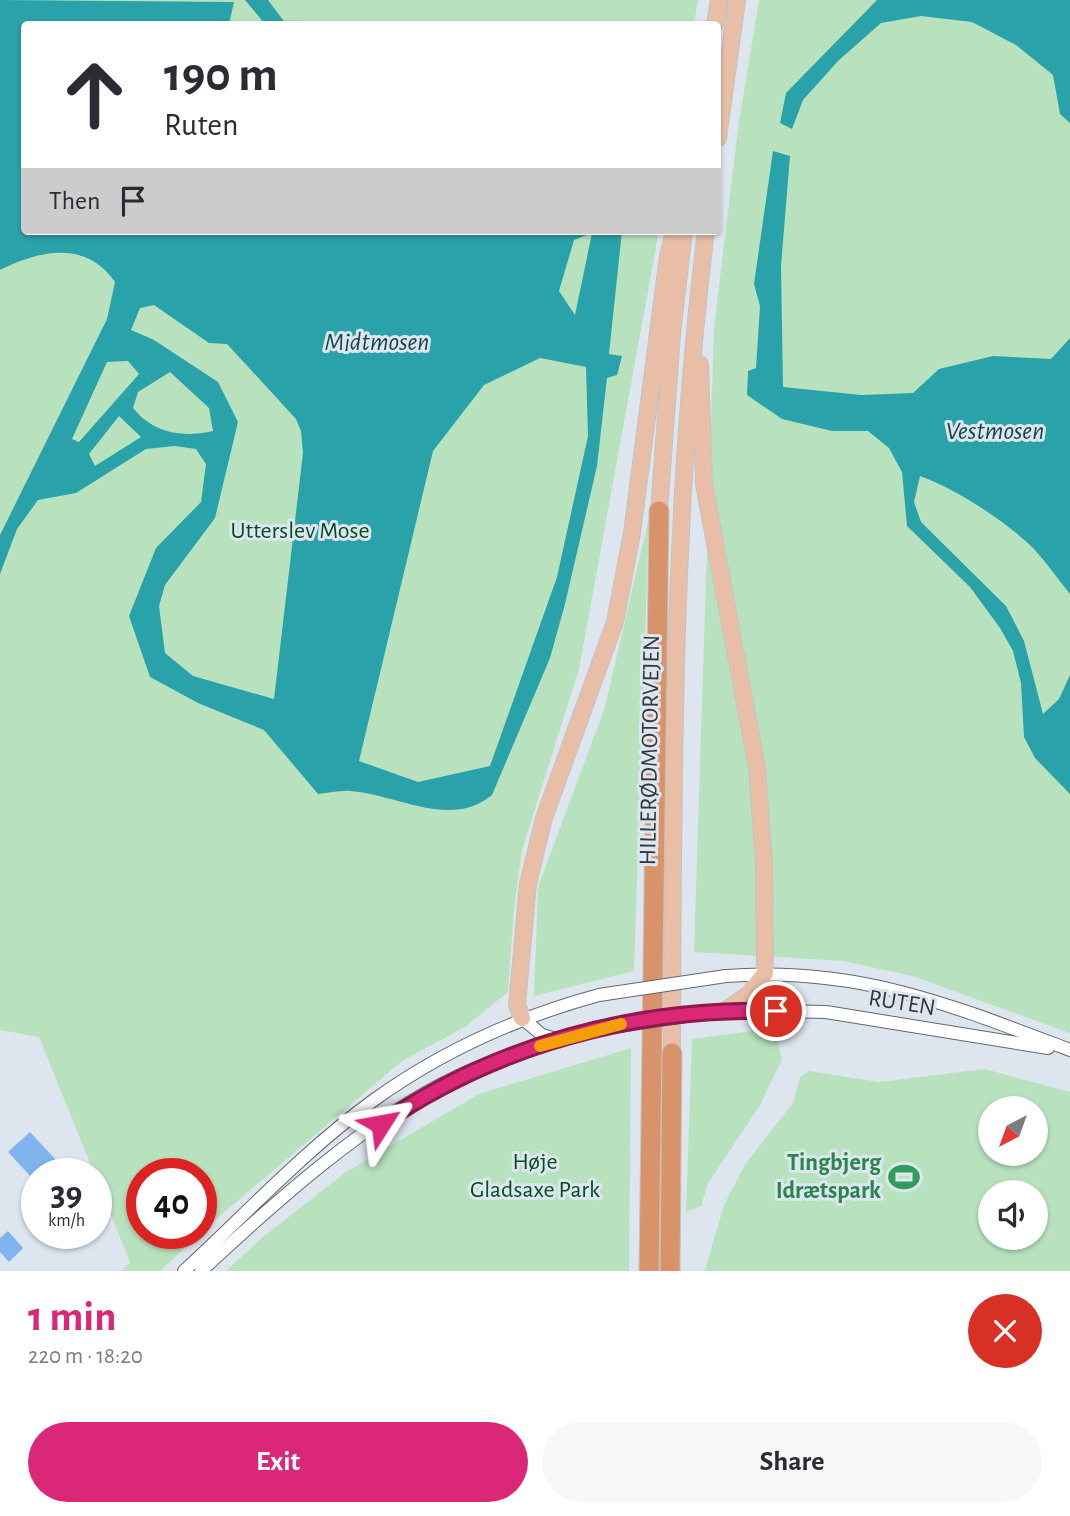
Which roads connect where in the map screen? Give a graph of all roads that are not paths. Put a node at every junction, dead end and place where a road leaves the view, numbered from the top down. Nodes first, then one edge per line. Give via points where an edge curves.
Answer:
1 (719, 0) edge
2 (737, 0) edge
3 (716, 21) edge
4 (721, 116) edge
5 (673, 235) edge
6 (684, 235) edge
7 (706, 235) edge
8 (698, 297) junction
9 (659, 511) joint
10 (765, 973) junction
11 (726, 1010) junction
12 (522, 1018) junction
13 (560, 1040) junction
14 (1070, 1051) edge
15 (672, 1053) joint
16 (184, 1271) edge
17 (201, 1271) edge
18 (649, 1271) edge
19 (670, 1271) edge

1 - 3 main road
2 - 4 main road
5 - 12 main road via 632,533 615,622 544,818 528,884 517,1005
6 - 9 main road, HILLERØDMOTORVEJEN
7 - 8 main road, HILLERØDMOTORVEJEN
8 - 10 main road via 704,484 757,768 765,863
8 - 15 main road, HILLERØDMOTORVEJEN via 683,454 673,689
9 - 18 highway, HILLERØDMOTORVEJEN
10 - 11 main road via 750,993
10 - 12 street, RUTEN, bridge via 599,995
10 - 14 street, RUTEN via 872,983 935,999
11 - 13 street, RUTEN, bridge via 598,1028
11 - 14 street, RUTEN via 826,1012
12 - 13 street via 542,1035
12 - 16 street, RUTEN via 465,1045 372,1101
13 - 17 street, RUTEN via 486,1064 419,1098 343,1149
15 - 19 highway, HILLERØDMOTORVEJEN

